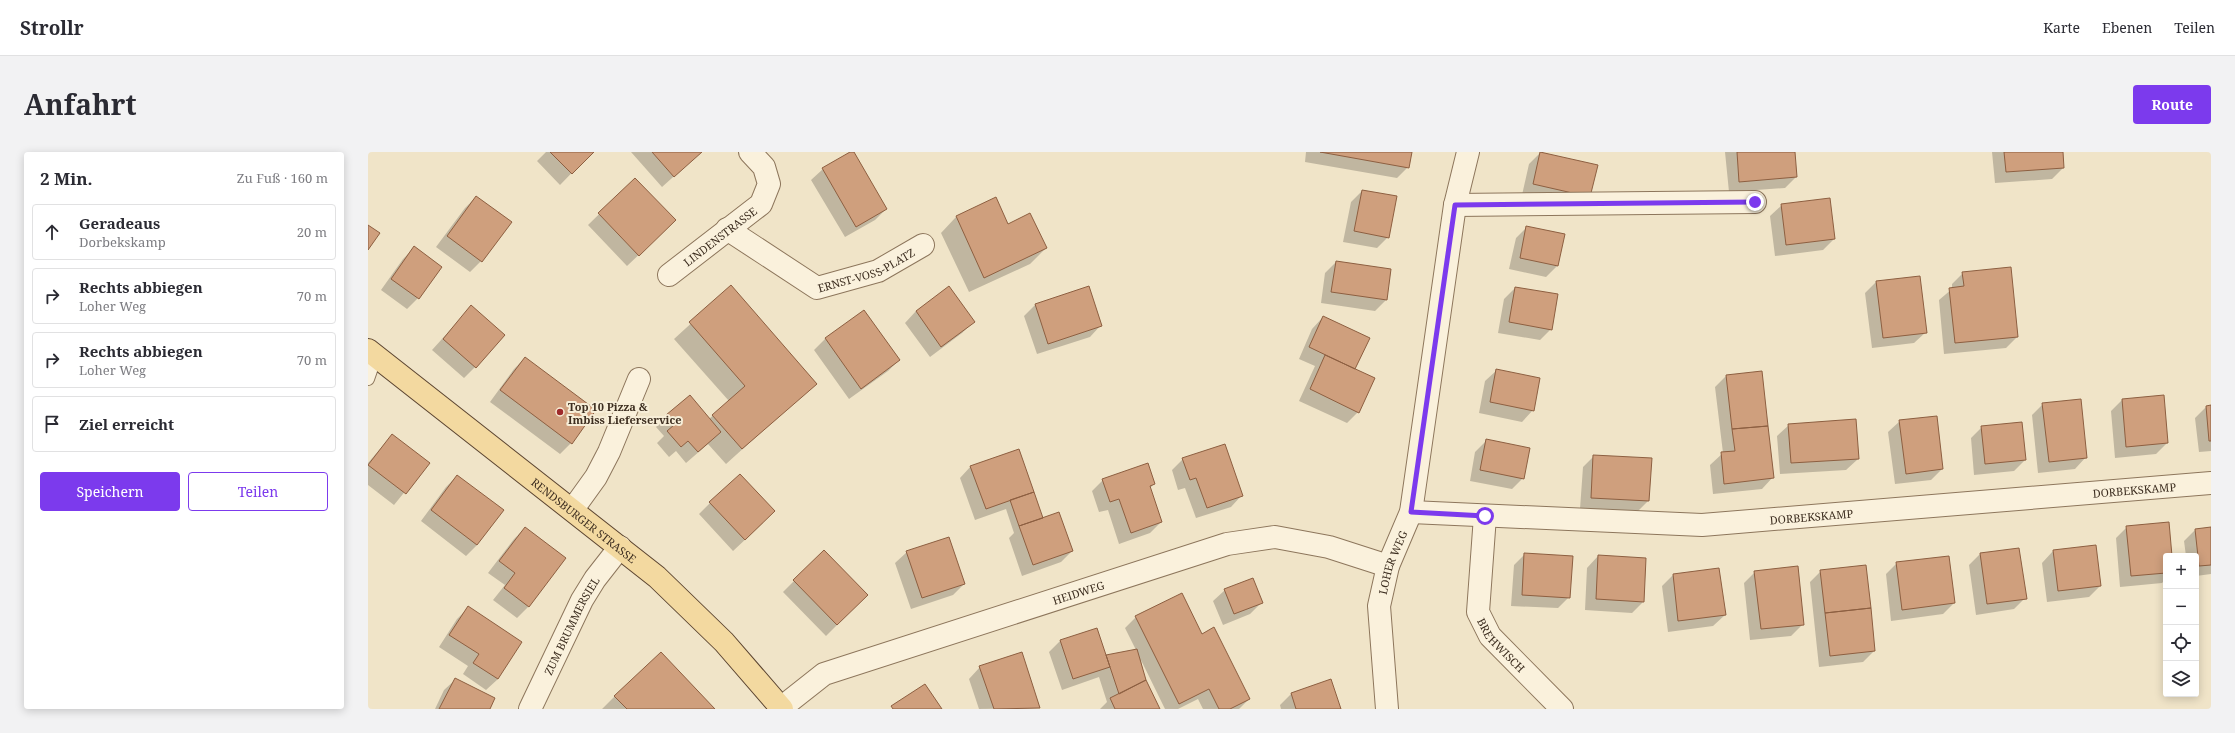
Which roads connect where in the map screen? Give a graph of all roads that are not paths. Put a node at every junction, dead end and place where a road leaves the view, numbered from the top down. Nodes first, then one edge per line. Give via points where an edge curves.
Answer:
1 (750, 152) edge
2 (1468, 152) edge
3 (1755, 202) dead end
4 (1455, 205) junction
5 (727, 229) junction
6 (923, 245) dead end
7 (669, 275) dead end
8 (372, 353) edge
9 (368, 379) edge
10 (639, 379) dead end
11 (2211, 483) edge
12 (573, 509) junction
13 (1411, 512) junction
14 (1485, 516) junction
15 (620, 547) junction
16 (1388, 566) junction
17 (782, 708) edge
18 (530, 709) edge
19 (1387, 709) edge
20 (1562, 709) edge

1 - 5 street, LINDENSTRASSE via 764,167 769,184 761,204
2 - 4 street, LOHER WEG
3 - 4 street
4 - 13 street, LOHER WEG
5 - 6 street, ERNST-VOSS-PLATZ via 817,288 878,271
5 - 7 street, LINDENSTRASSE
8 - 9 lane
8 - 12 main road, RENDSBURGER STRASSE
10 - 12 street via 609,452 596,477
11 - 14 street, DORBEKSKAMP via 1702,525
12 - 15 main road, RENDSBURGER STRASSE
13 - 14 street, DORBEKSKAMP
13 - 16 street, LOHER WEG
14 - 20 street, BREHWISCH via 1478,612 1490,636
15 - 17 main road, RENDSBURGER STRASSE via 668,587 724,642
15 - 18 street, ZUM BRUMMERSIEL via 582,600
16 - 17 street, HEIDWEG via 1329,547 1275,538 1226,544 824,674
16 - 19 street, LOHER WEG via 1379,606

